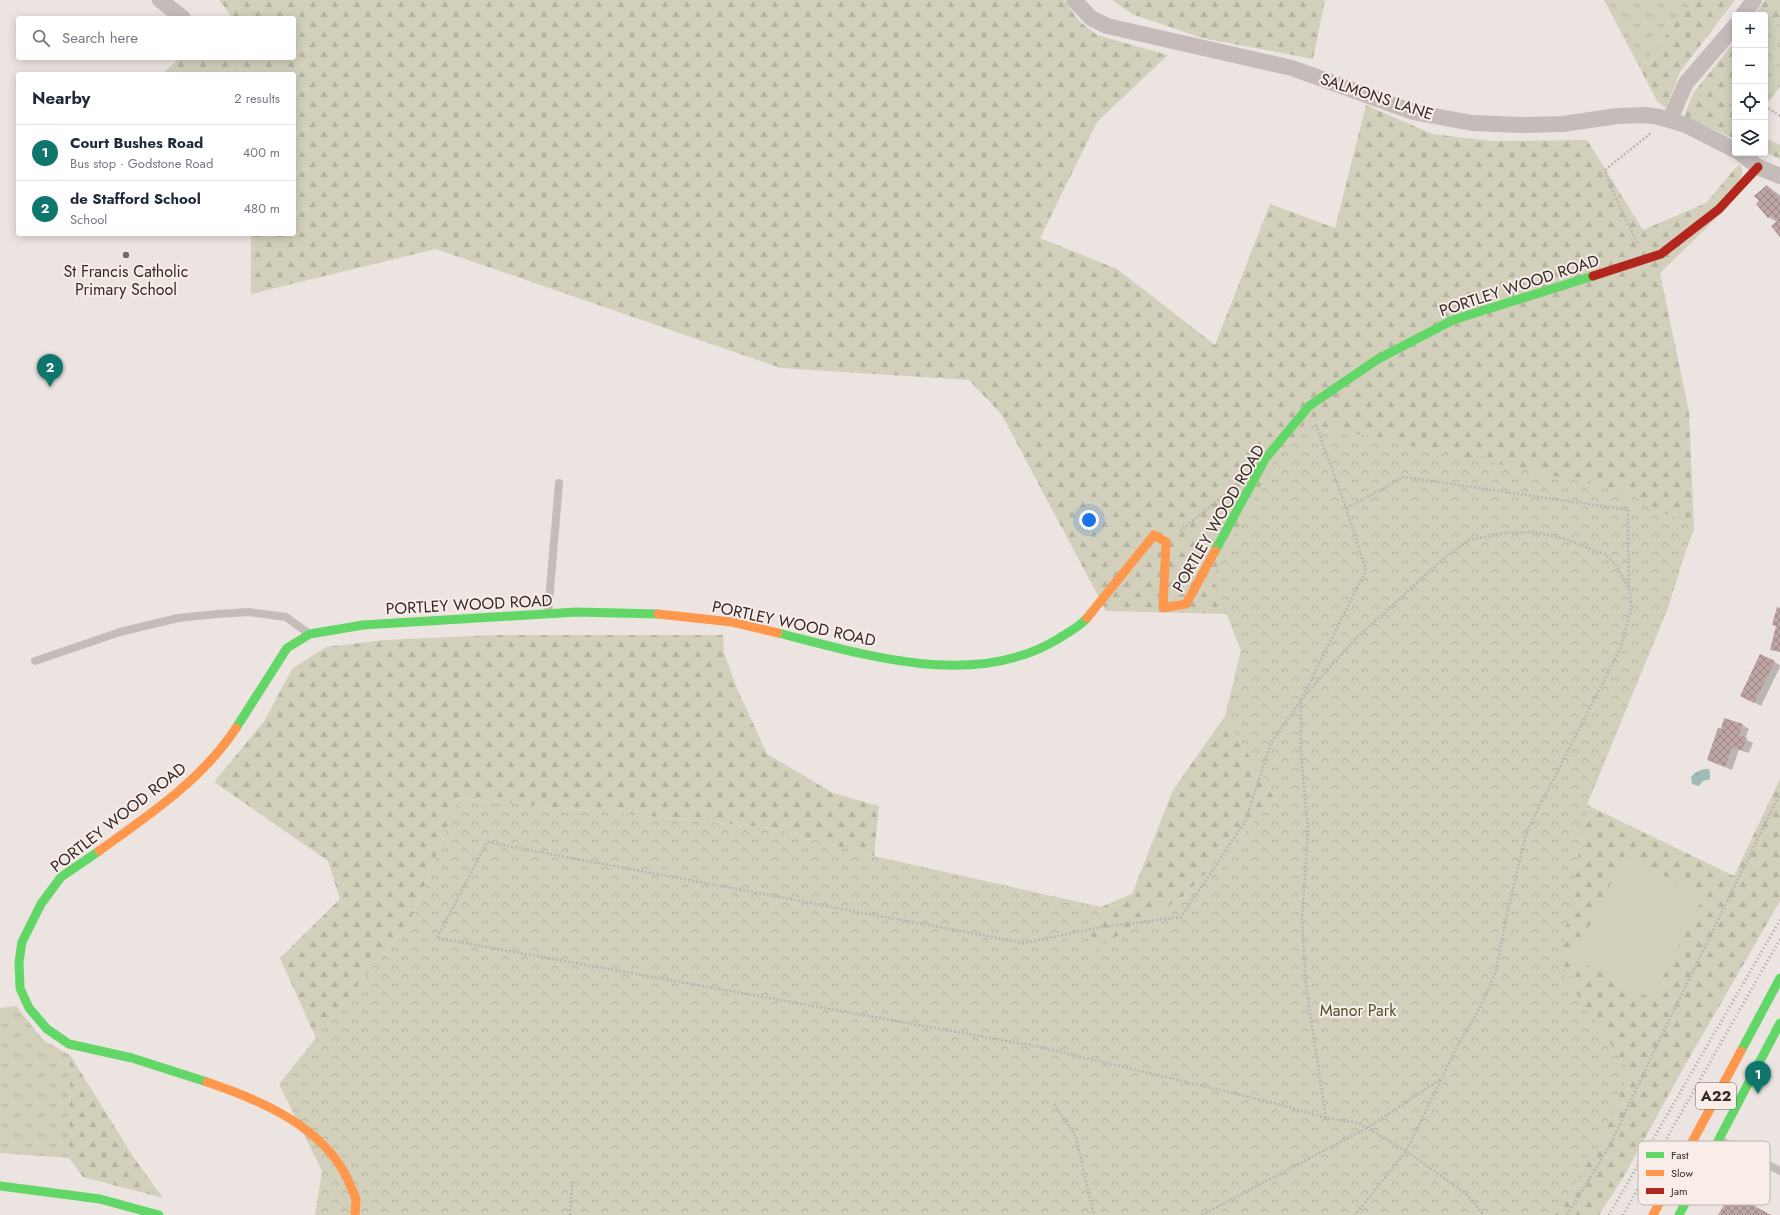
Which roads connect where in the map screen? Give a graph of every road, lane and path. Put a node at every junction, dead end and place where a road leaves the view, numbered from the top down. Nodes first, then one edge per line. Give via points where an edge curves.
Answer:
1 (160, 0) edge
2 (1074, 0) edge
3 (1754, 0) edge
4 (1745, 12) edge
5 (180, 16) edge
6 (1732, 29) edge
7 (1768, 108) edge
8 (1780, 116) edge
9 (1670, 119) junction
10 (1651, 133) dead end
11 (1732, 148) edge
12 (1744, 156) edge
13 (1758, 167) junction
14 (1780, 176) edge
15 (1644, 260) junction
16 (1309, 406) junction
17 (558, 483) dead end
18 (1227, 492) dead end
19 (1346, 508) junction
20 (1166, 542) junction
21 (1630, 590) junction
22 (548, 614) junction
23 (310, 634) junction
24 (35, 661) dead end
25 (1301, 700) junction
26 (1780, 793) edge
27 (1780, 978) edge
28 (1780, 1024) edge
29 (1442, 1079) junction
30 (1054, 1104) dead end
31 (1326, 1118) junction
32 (1367, 1128) junction
33 (1709, 1134) junction
34 (1704, 1141) edge
35 (1706, 1141) edge
36 (1722, 1141) edge
37 (1406, 1151) junction
38 (1770, 1166) edge
39 (1780, 1171) edge
40 (572, 1182) dead end
41 (0, 1186) edge
42 (1660, 1205) edge
43 (1684, 1205) edge
44 (159, 1215) edge
45 (355, 1215) edge
46 (570, 1215) edge
47 (1094, 1215) edge
48 (1202, 1215) edge
49 (1355, 1215) edge
50 (1484, 1215) edge
51 (1566, 1215) edge
52 (1653, 1215) edge
53 (1680, 1215) edge

1 - 5 street
2 - 9 street, SALMONS LANE via 1091,18 1107,26 1292,68 1413,112 1472,123 1522,125 1563,124 1646,115
3 - 4 street
6 - 9 street via 1686,83
7 - 8 path
9 - 11 street, SALMONS LANE
10 - 15 path via 1605,170
12 - 13 street
13 - 14 street
13 - 15 main road, PORTLEY WOOD ROAD via 1719,209 1661,254
15 - 16 main road, PORTLEY WOOD ROAD via 1453,320 1378,359
16 - 19 path
16 - 20 main road, PORTLEY WOOD ROAD via 1265,459 1186,604 1163,608
17 - 22 lane
18 - 20 path
19 - 21 path via 1404,477 1628,510
19 - 25 path via 1366,570
20 - 22 main road, PORTLEY WOOD ROAD via 1154,535 1082,624 1041,649 1012,660 980,664 931,665 857,653 732,622 661,614
21 - 25 path via 1616,565 1604,553 1569,540 1535,532 1504,533 1469,540 1444,558 1353,641
21 - 29 path via 1631,610 1621,647 1526,833 1496,971 1480,1008
22 - 23 main road, PORTLEY WOOD ROAD via 363,625
23 - 24 lane via 286,617 248,612 217,614 178,618 120,632
23 - 45 main road, PORTLEY WOOD ROAD via 287,648 227,741 191,781 151,814 61,877 41,904 22,942 19,962 20,988 29,1008 47,1029 70,1044 132,1058 233,1091 265,1105 305,1128 328,1150 344,1172 356,1199
25 - 31 path via 1301,756 1308,829 1302,918 1306,986
25 - 31 path via 1271,743 1245,822 1181,917 1096,928 1024,943 487,842 437,938 1040,1047 1278,1104
26 - 51 path via 1610,1145
27 - 33 main road, A22
28 - 33 main road, A22
29 - 32 path
29 - 37 path
30 - 47 path via 1076,1138
31 - 32 path via 1359,1123
32 - 37 path
32 - 48 path
33 - 34 main road, A22
33 - 35 main road, A22
33 - 36 lane
37 - 49 path
37 - 50 path via 1465,1193
38 - 39 lane
40 - 46 path
41 - 44 main road via 77,1194 127,1204
42 - 52 main road, A22
43 - 53 main road, A22

